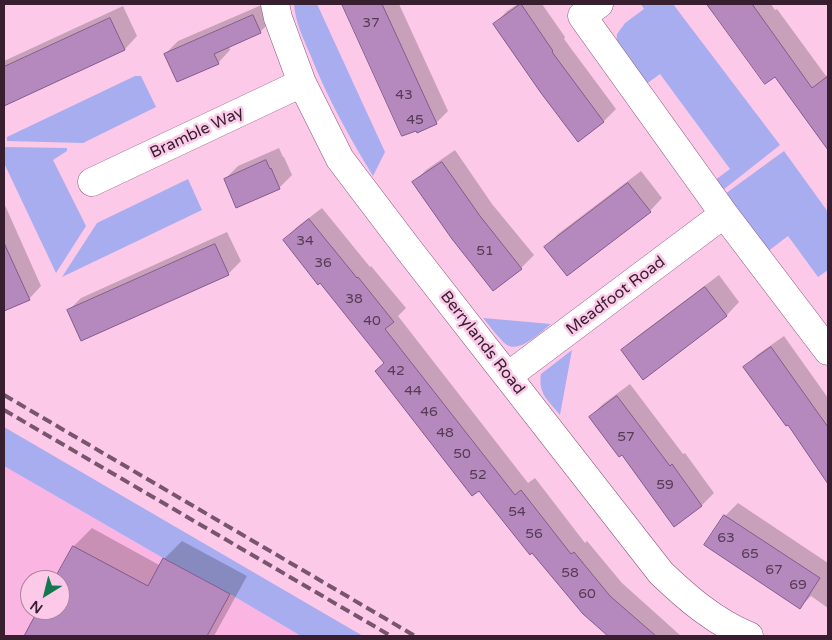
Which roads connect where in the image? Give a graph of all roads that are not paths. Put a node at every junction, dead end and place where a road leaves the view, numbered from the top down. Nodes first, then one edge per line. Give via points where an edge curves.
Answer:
1 (275, 4) edge
2 (599, 4) edge
3 (302, 83) junction
4 (92, 182) dead end
5 (724, 214) junction
6 (828, 351) edge
7 (508, 376) junction
8 (749, 636) edge

1 - 3 street, Berrylands Road
2 - 5 street via 582,16
3 - 4 street, Bramble Way
3 - 7 street, Berrylands Road via 340,159
5 - 6 street
5 - 7 street, Meadfoot Road
7 - 8 street, Berrylands Road via 661,573 720,622

